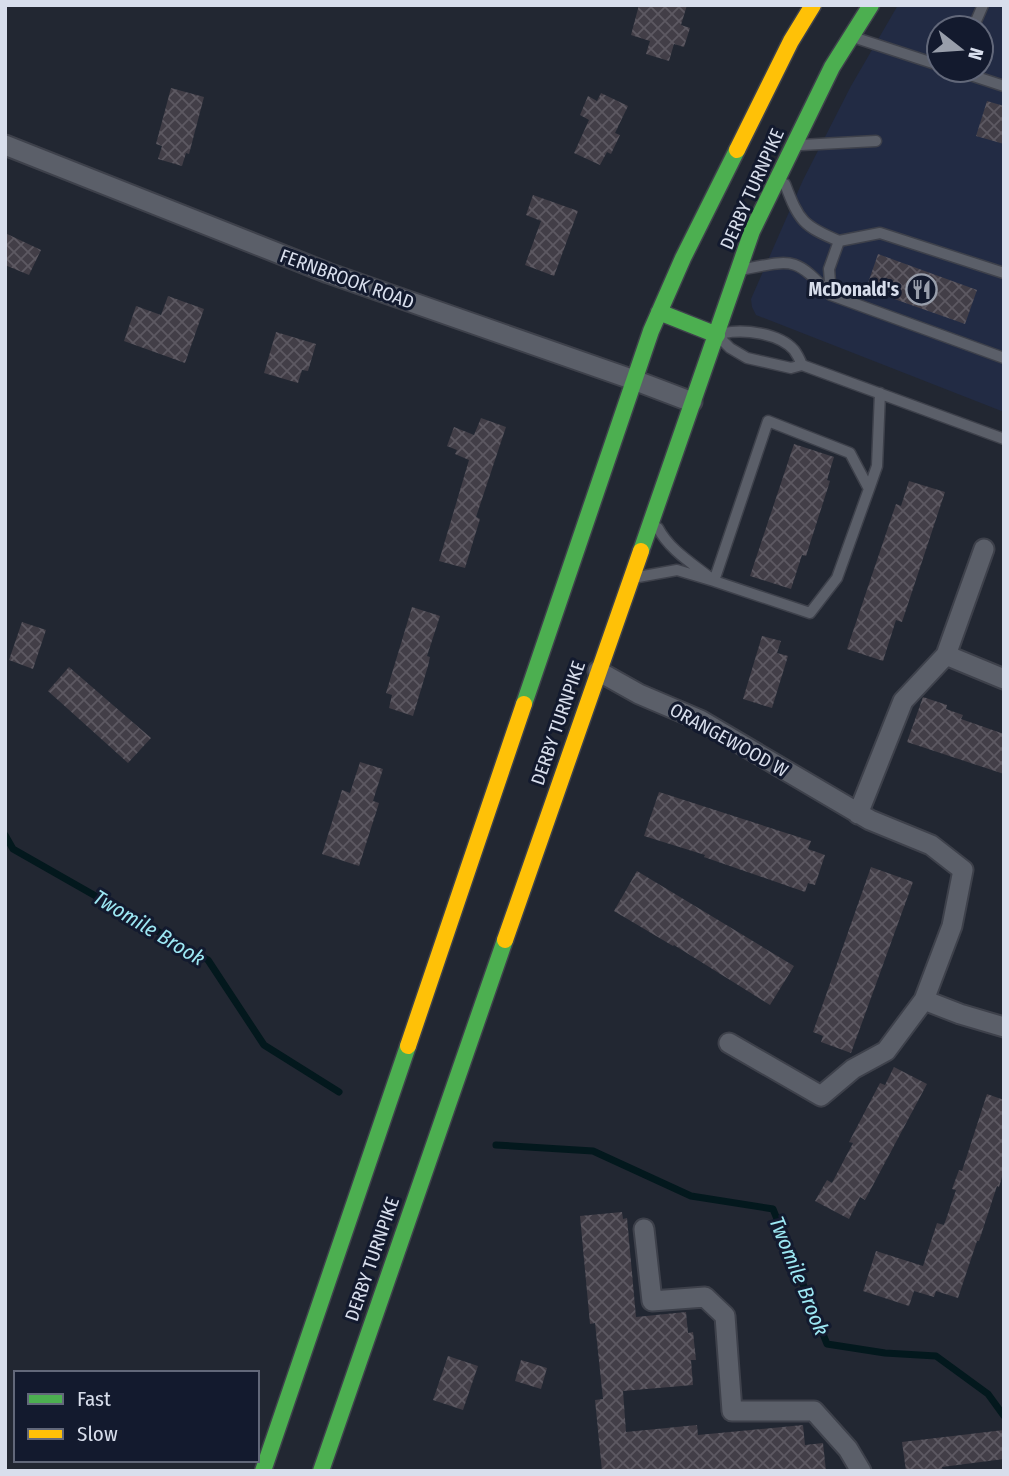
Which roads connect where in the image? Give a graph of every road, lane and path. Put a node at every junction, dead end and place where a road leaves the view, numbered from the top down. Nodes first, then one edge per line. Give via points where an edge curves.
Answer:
1 (813, 5) edge
2 (871, 5) edge
3 (852, 36) junction
4 (925, 60) edge
5 (876, 141) dead end
6 (5, 145) edge
7 (794, 145) junction
8 (780, 173) junction
9 (839, 242) junction
10 (738, 271) junction
11 (1004, 273) edge
12 (831, 295) junction
13 (659, 312) junction
14 (717, 335) junction
15 (1004, 358) edge
16 (802, 365) junction
17 (634, 380) junction
18 (880, 393) junction
19 (692, 402) junction
20 (1004, 439) edge
21 (869, 489) junction
22 (652, 518) junction
23 (984, 549) dead end
24 (631, 579) junction
25 (714, 581) junction
26 (946, 655) junction
27 (598, 671) junction
28 (1004, 679) edge
29 (858, 814) junction
30 (924, 1000) junction
31 (1004, 1027) edge
32 (729, 1043) dead end
33 (644, 1229) dead end
34 (263, 1471) edge
35 (321, 1471) edge
36 (861, 1471) edge

1 - 13 highway, DERBY TURNPIKE via 791,41
2 - 3 highway, DERBY TURNPIKE
3 - 4 lane
3 - 7 highway, DERBY TURNPIKE
5 - 7 lane
6 - 17 street, FERNBROOK ROAD via 328,273
7 - 8 highway, DERBY TURNPIKE
8 - 9 lane via 805,224
8 - 10 highway, DERBY TURNPIKE
9 - 11 lane via 880,233
9 - 12 lane via 829,269
10 - 12 lane via 777,262 794,264 808,271
10 - 14 highway, DERBY TURNPIKE
12 - 15 lane
13 - 14 highway
13 - 17 highway, DERBY TURNPIKE
14 - 16 lane via 747,358 791,368
14 - 16 lane via 738,330 783,341
14 - 19 highway, DERBY TURNPIKE
16 - 18 lane
17 - 19 street, FERNBROOK ROAD
17 - 34 highway, DERBY TURNPIKE
18 - 20 lane
18 - 21 lane via 877,466
19 - 22 highway, DERBY TURNPIKE
21 - 25 lane via 837,578 810,613
21 - 25 lane via 850,453 768,421
22 - 24 highway, DERBY TURNPIKE
22 - 25 lane via 662,537
23 - 26 street
24 - 25 lane via 677,570
24 - 27 highway, DERBY TURNPIKE
26 - 28 street
26 - 29 street via 903,701
27 - 29 street, ORANGEWOOD W via 700,720
27 - 35 highway, DERBY TURNPIKE
29 - 30 street, ORANGEWOOD W via 931,845 963,870 952,926
30 - 31 street
30 - 32 street, ORANGEWOOD W via 886,1051 853,1069 821,1096
33 - 36 street via 652,1301 705,1297 725,1316 732,1411 814,1411

